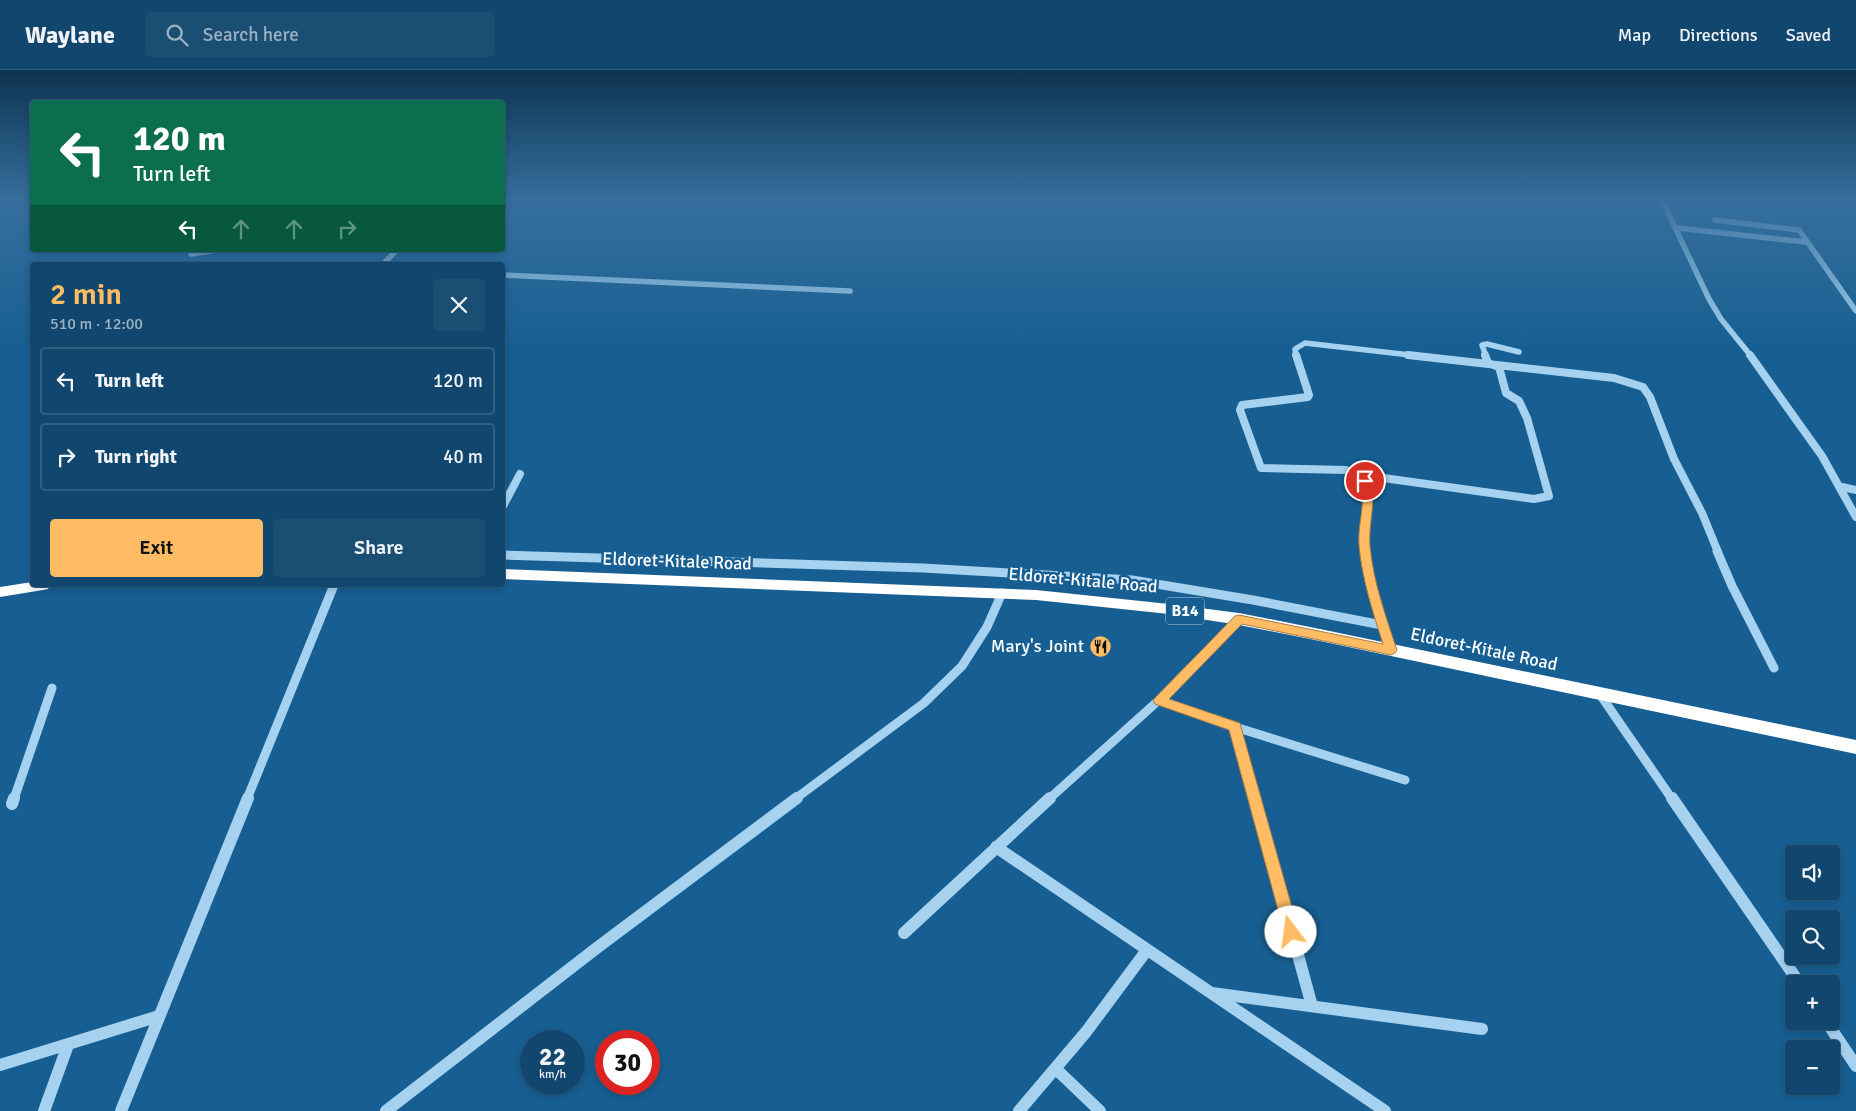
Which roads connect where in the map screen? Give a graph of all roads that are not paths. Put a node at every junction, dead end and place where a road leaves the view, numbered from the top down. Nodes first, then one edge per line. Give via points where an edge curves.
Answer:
1 (1686, 249) edge
2 (1811, 249) edge
3 (204, 252) edge
4 (393, 252) edge
5 (191, 254) dead end
6 (385, 262) edge
7 (505, 275) edge
8 (850, 291) dead end
9 (1856, 312) edge
10 (1519, 352) dead end
11 (1488, 363) junction
12 (520, 474) dead end
13 (1362, 475) junction
14 (1842, 488) junction
15 (1856, 490) edge
16 (505, 502) edge
17 (1856, 517) edge
18 (505, 555) edge
19 (505, 574) edge
20 (31, 587) edge
21 (333, 587) edge
22 (0, 592) edge
23 (1002, 593) junction
24 (1239, 619) junction
25 (1382, 625) junction
26 (1391, 650) junction
27 (1774, 668) dead end
28 (52, 688) dead end
29 (1599, 693) junction
30 (1159, 700) junction
31 (1235, 727) junction
32 (1856, 747) edge
33 (1405, 780) dead end
34 (12, 804) dead end
35 (996, 847) junction
36 (904, 933) dead end
37 (1147, 950) junction
38 (1794, 975) edge
39 (1210, 992) junction
40 (1312, 1006) junction
41 (159, 1016) junction
42 (1482, 1029) dead end
43 (1832, 1030) edge
44 (68, 1046) junction
45 (0, 1065) edge
46 (1856, 1066) edge
47 (1056, 1070) junction
48 (44, 1111) edge
49 (121, 1111) edge
50 (386, 1111) edge
51 (1019, 1111) edge
52 (1100, 1111) edge
53 (1385, 1111) edge

1 - 14 street via 1717,313 1797,418
2 - 9 street
3 - 5 street
4 - 6 street
7 - 8 street
10 - 11 street via 1482,345
11 - 13 street via 1499,367 1506,393 1519,402 1527,418 1549,496 1534,499
11 - 13 street via 1317,343 1298,346 1295,352 1308,398 1241,407 1261,468 1346,470
11 - 27 street via 1614,378 1642,387 1653,404 1674,460 1702,513 1732,586
12 - 16 street
13 - 25 street via 1369,492 1365,549
14 - 15 street
14 - 17 street
18 - 25 street via 933,569 1132,580
19 - 23 highway, Eldoret-Kitale Road / B14
20 - 22 highway
21 - 41 street
23 - 24 highway, Eldoret-Kitale Road / B14 via 1079,598
23 - 50 street via 987,627 962,666 924,703
24 - 26 highway, Eldoret-Kitale Road / B14
24 - 30 street
25 - 26 street
26 - 29 highway, Eldoret-Kitale Road / B14
28 - 34 street
29 - 32 highway, Eldoret-Kitale Road / B14
29 - 38 street
30 - 31 street
30 - 35 street
31 - 33 street
31 - 40 street
35 - 36 street
35 - 37 street
37 - 39 street
37 - 47 street
39 - 40 street
39 - 53 street
40 - 42 street
41 - 44 street
41 - 49 street
43 - 46 street
44 - 45 street
44 - 48 street
47 - 51 street
47 - 52 street

